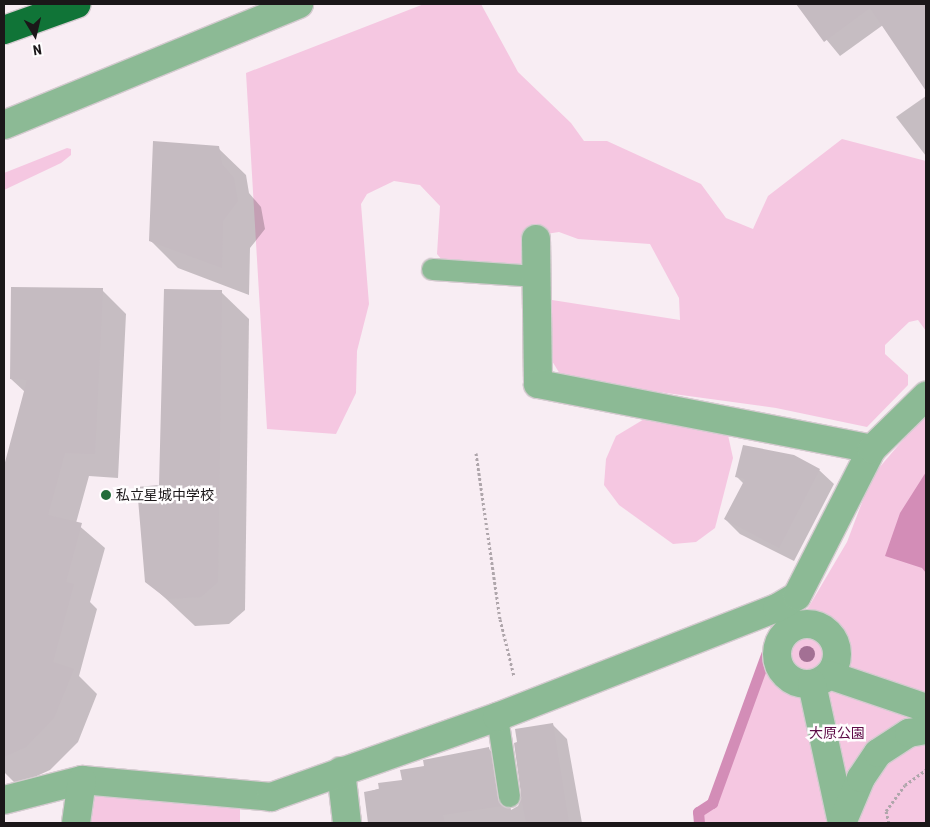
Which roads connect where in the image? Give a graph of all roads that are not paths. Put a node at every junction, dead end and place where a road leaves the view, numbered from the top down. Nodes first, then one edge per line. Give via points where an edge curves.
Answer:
1 (44, 4) edge
2 (78, 4) edge
3 (299, 4) edge
4 (4, 18) edge
5 (4, 30) edge
6 (4, 125) edge
7 (536, 239) dead end
8 (432, 269) dead end
9 (537, 276) junction
10 (926, 396) edge
11 (872, 450) junction
12 (926, 708) edge
13 (509, 712) junction
14 (926, 730) edge
15 (342, 771) junction
16 (82, 780) junction
17 (509, 796) dead end
18 (4, 800) edge
19 (76, 823) edge
20 (348, 823) edge
21 (842, 823) edge

1 - 4 highway
2 - 5 highway
3 - 6 street
7 - 9 street
8 - 9 lane
9 - 11 street via 538,384
10 - 11 street
11 - 13 street via 797,596 777,608
12 - 21 street via 821,680
13 - 15 street
13 - 17 lane
14 - 21 street via 909,733 878,753 861,778
15 - 16 street via 272,797
15 - 20 street
16 - 18 street
16 - 19 street

